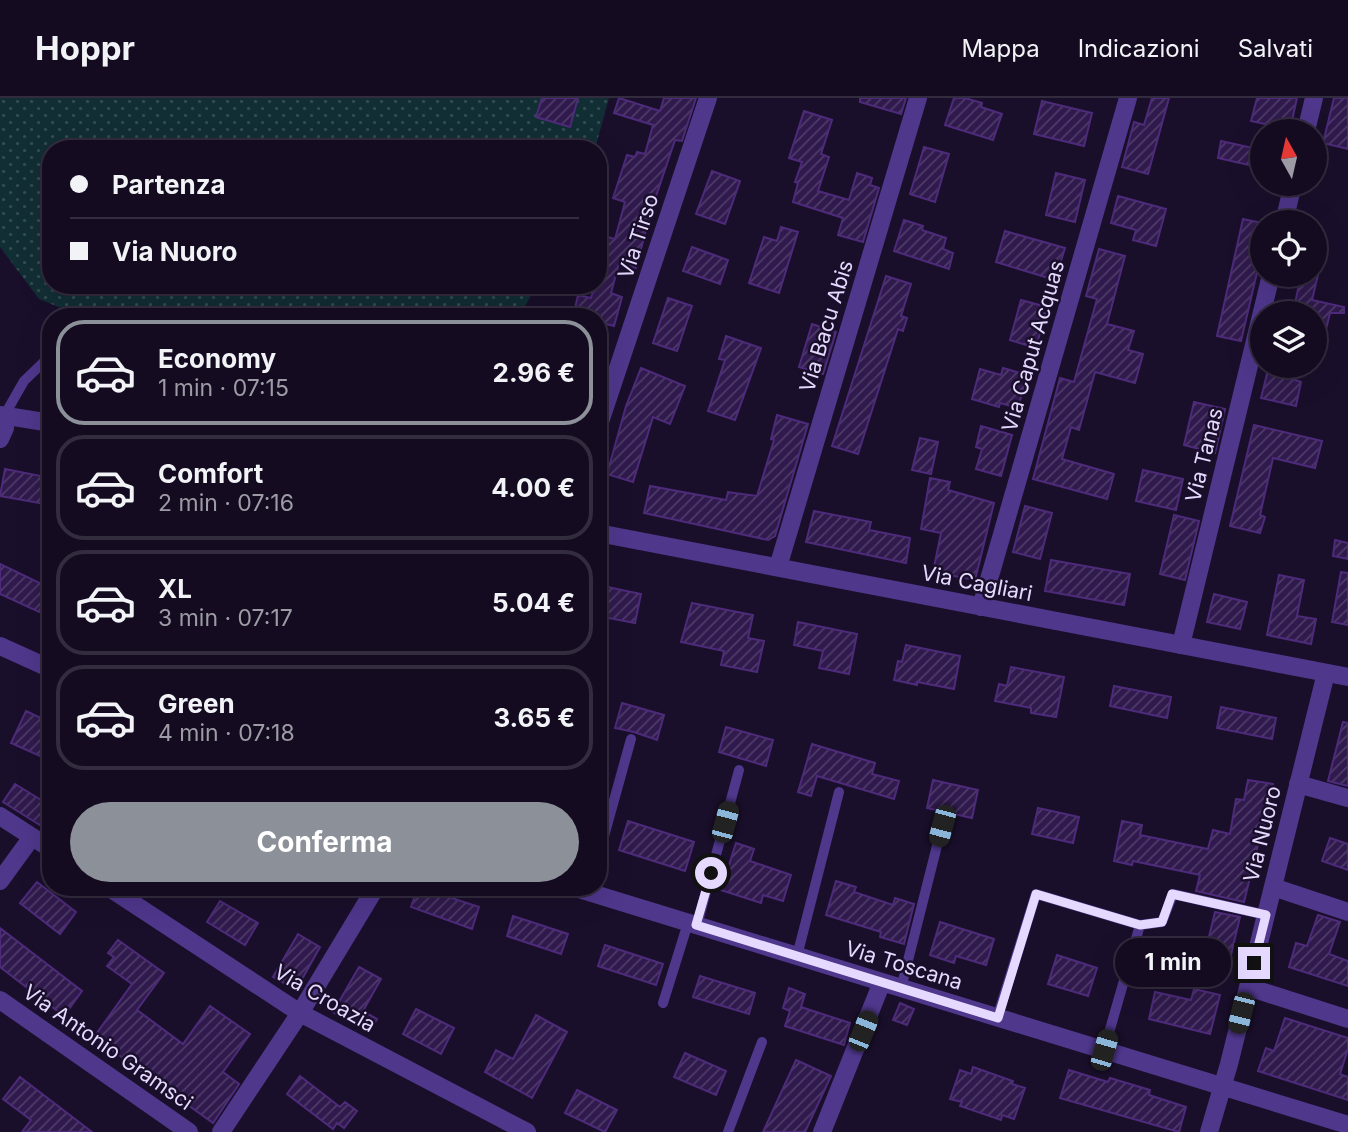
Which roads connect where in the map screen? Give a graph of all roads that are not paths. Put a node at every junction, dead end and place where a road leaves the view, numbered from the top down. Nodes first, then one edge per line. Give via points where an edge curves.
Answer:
1 (708, 98) edge
2 (918, 98) edge
3 (1128, 98) edge
4 (1314, 98) edge
5 (1309, 119) edge
6 (1268, 287) edge
7 (42, 364) edge
8 (607, 401) edge
9 (2, 415) edge
10 (42, 422) edge
11 (0, 439) edge
12 (607, 535) edge
13 (778, 567) junction
14 (981, 607) junction
15 (1181, 645) junction
16 (0, 646) edge
17 (42, 660) edge
18 (1325, 673) junction
19 (1348, 677) edge
20 (631, 739) dead end
21 (739, 770) dead end
22 (1298, 784) junction
23 (839, 792) dead end
24 (1348, 798) edge
25 (0, 816) edge
26 (607, 826) edge
27 (942, 826) dead end
28 (32, 837) junction
29 (42, 843) edge
30 (0, 881) edge
31 (1273, 887) junction
32 (122, 896) edge
33 (371, 896) edge
34 (606, 896) edge
35 (1348, 912) edge
36 (1266, 915) junction
37 (692, 924) junction
38 (1140, 925) junction
39 (797, 956) junction
40 (882, 982) junction
41 (901, 988) junction
42 (1248, 988) junction
43 (0, 1000) edge
44 (663, 1003) dead end
45 (300, 1013) junction
46 (998, 1018) junction
47 (1348, 1019) edge
48 (762, 1042) dead end
49 (1104, 1050) junction
50 (1223, 1087) junction
51 (1348, 1125) edge
52 (189, 1132) edge
53 (221, 1132) edge
54 (527, 1132) edge
55 (728, 1132) edge
56 (822, 1132) edge
57 (1209, 1132) edge

1 - 8 street, Via Tirso
2 - 13 street, Via Bacu Abis
3 - 14 street, Via Caput Acquas
4 - 5 street
6 - 15 street, Via Tanas
7 - 9 lane via 24,381
9 - 10 street
9 - 11 street via 5,428
12 - 13 street, Via Cagliari
13 - 14 street, Via Cagliari
14 - 15 street, Via Cagliari
15 - 18 street, Via Cagliari
16 - 17 street
18 - 19 street, Via Cagliari
18 - 22 street, Via Nuoro
20 - 26 lane
21 - 37 lane
22 - 24 street
22 - 31 street, Via Nuoro
23 - 39 lane
25 - 28 street
27 - 41 lane
28 - 29 street
28 - 30 street
31 - 35 street
31 - 36 street, Via Nuoro
32 - 45 street, Via Croazia
33 - 45 street
34 - 37 street, Via Toscana
36 - 38 lane via 1172,894 1162,922
36 - 42 street, Via Nuoro
37 - 39 street, Via Toscana
37 - 44 lane
38 - 46 lane via 1036,894
38 - 49 lane
39 - 40 street, Via Toscana
40 - 41 street, Via Toscana
40 - 56 street
41 - 46 street, Via Toscana
42 - 47 street
42 - 50 street, Via Nuoro
43 - 52 street, Via Antonio Gramsci
45 - 53 street
45 - 54 street, Via Croazia
46 - 49 street, Via Toscana
48 - 55 lane
49 - 50 street, Via Toscana
50 - 51 street
50 - 57 street, Via Nuoro

